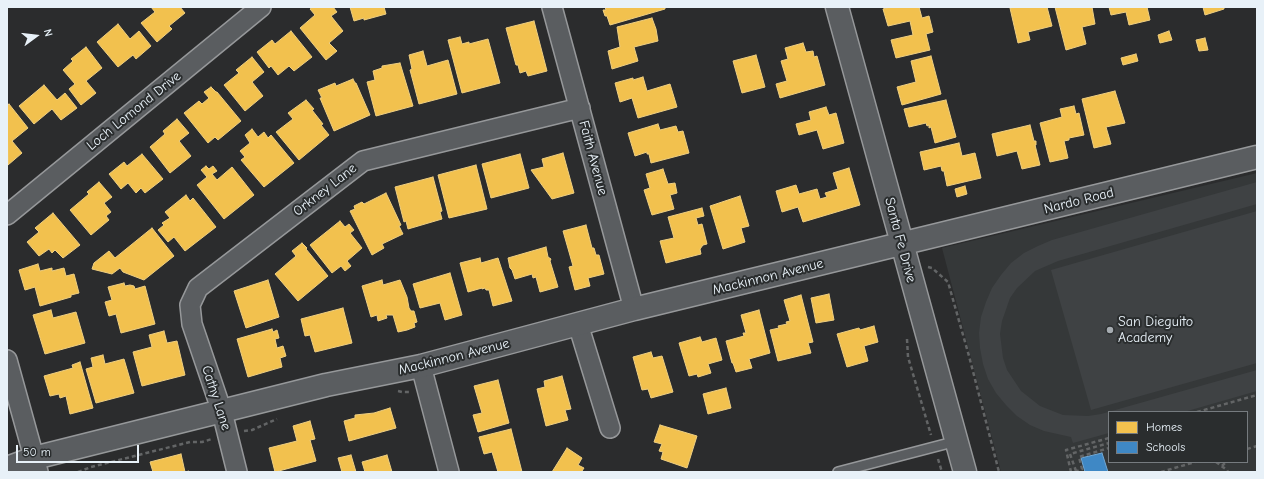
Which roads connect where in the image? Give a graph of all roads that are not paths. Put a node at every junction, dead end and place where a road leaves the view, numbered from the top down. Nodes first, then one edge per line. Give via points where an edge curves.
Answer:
1 (261, 7) edge
2 (552, 7) edge
3 (837, 7) edge
4 (580, 108) junction
5 (1257, 157) edge
6 (7, 215) edge
7 (904, 253) junction
8 (634, 309) junction
9 (192, 324) joint
10 (578, 324) junction
11 (7, 360) edge
12 (421, 366) junction
13 (222, 412) junction
14 (610, 428) dead end
15 (957, 441) junction
16 (36, 465) edge
17 (7, 468) edge
18 (238, 472) edge
19 (449, 472) edge
20 (838, 472) edge
21 (965, 472) edge

1 - 6 street, Loch Lomond Drive
2 - 4 street, Faith Avenue
3 - 7 street, Santa Fe Drive
4 - 8 street, Faith Avenue
4 - 9 street, Orkney Lane via 362,161 198,288 190,305
5 - 7 street, Nardo Road
7 - 8 street, Mackinnon Avenue
7 - 15 street, Santa Fe Drive
8 - 10 street, Mackinnon Avenue
9 - 13 street, Cathy Lane
10 - 12 street, Mackinnon Avenue
10 - 14 street
11 - 16 street
12 - 13 street, Mackinnon Avenue via 326,385
12 - 19 street
13 - 16 street, Mackinnon Avenue
13 - 18 street, Cathy Lane
15 - 20 lane
15 - 21 street, Santa Fe Drive
16 - 17 street, Mackinnon Avenue

